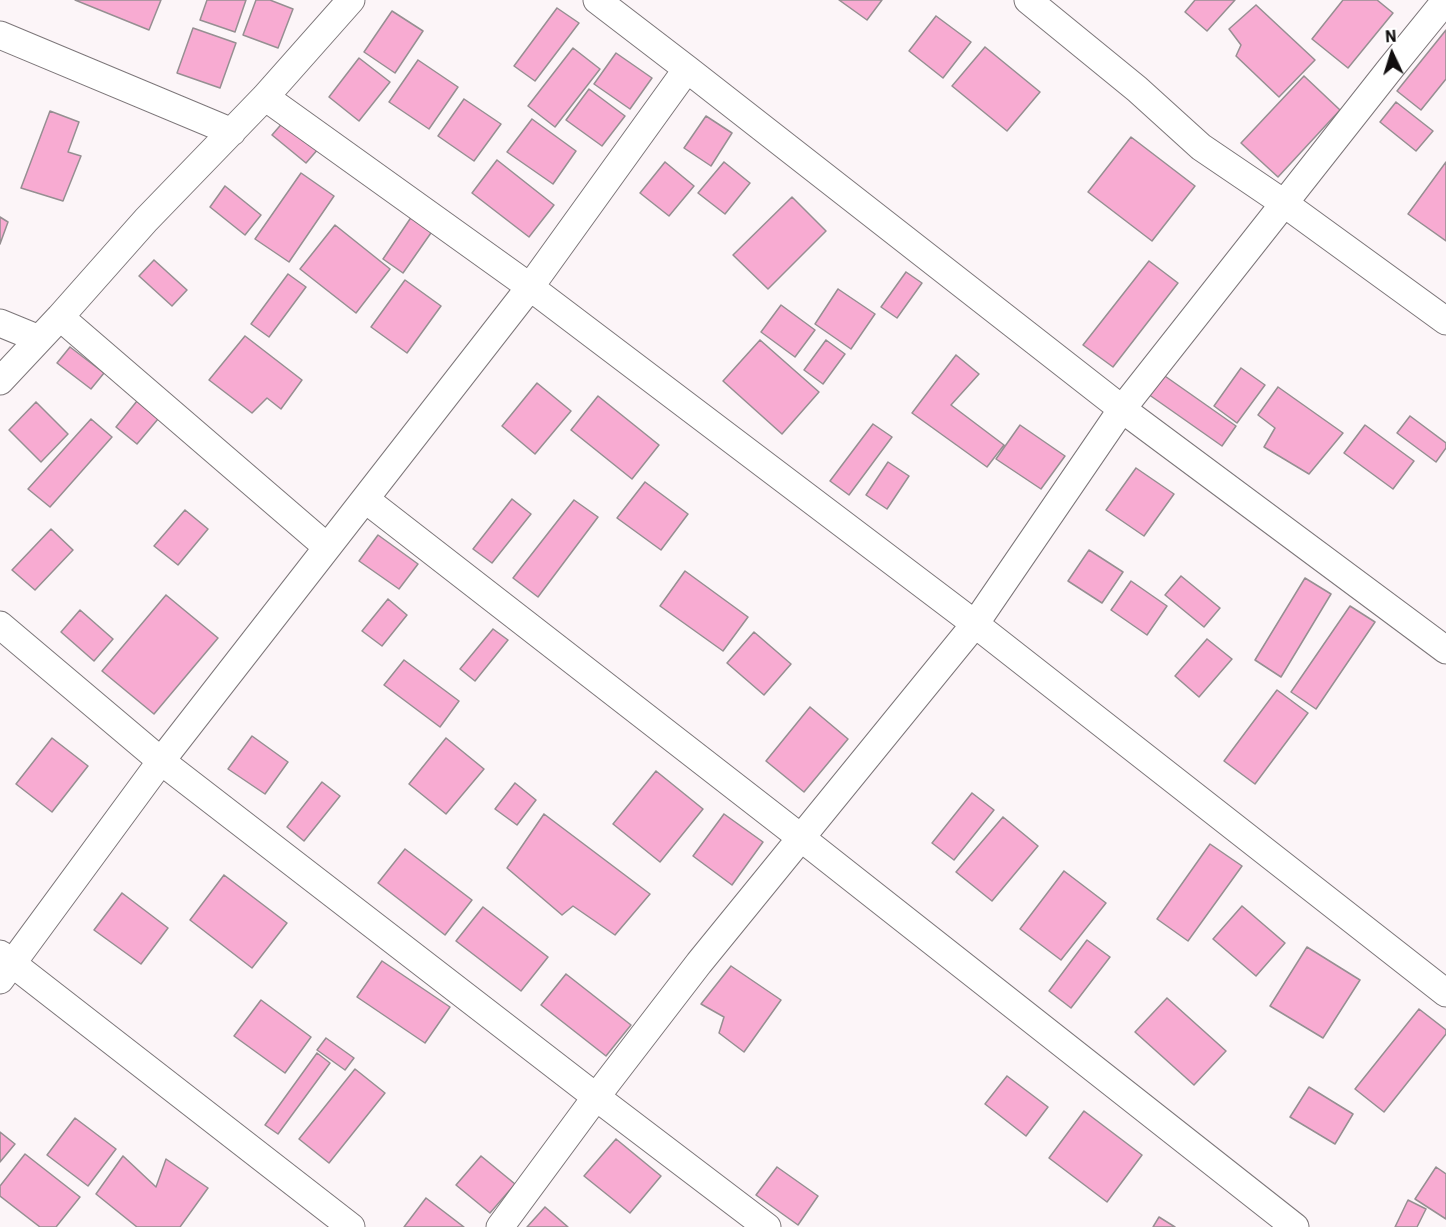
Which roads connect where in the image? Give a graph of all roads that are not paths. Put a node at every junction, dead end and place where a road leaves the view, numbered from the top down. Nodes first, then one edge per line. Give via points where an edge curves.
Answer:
1 (351, 0) edge
2 (597, 0) edge
3 (1028, 0) edge
4 (1446, 0) edge
5 (0, 35) edge
6 (687, 69) junction
7 (265, 97) junction
8 (232, 132) junction
9 (1285, 204) junction
10 (530, 287) junction
11 (60, 317) junction
12 (1446, 321) edge
13 (0, 323) edge
14 (39, 339) junction
15 (0, 381) edge
16 (1122, 409) junction
17 (365, 499) junction
18 (327, 547) junction
19 (975, 624) junction
20 (0, 625) edge
21 (1446, 650) edge
22 (161, 761) junction
23 (800, 837) junction
24 (4, 966) edge
25 (1446, 993) edge
26 (596, 1097) junction
27 (351, 1227) edge
28 (500, 1227) edge
29 (767, 1227) edge
30 (1295, 1227) edge

1 - 7 street
2 - 6 street
3 - 9 street via 1201,147
4 - 9 street
5 - 8 street
6 - 10 street
6 - 16 street
7 - 8 street
7 - 10 street
8 - 11 street via 146,220
9 - 12 street
9 - 16 street
10 - 17 street
10 - 19 street
11 - 14 street
11 - 18 street
13 - 14 street
14 - 15 street
16 - 19 street
16 - 21 street
17 - 18 street
17 - 23 street
18 - 22 street
19 - 23 street
19 - 25 street
20 - 22 street
22 - 24 street
22 - 26 street
23 - 26 street
23 - 30 street
24 - 27 street
26 - 28 street
26 - 29 street

